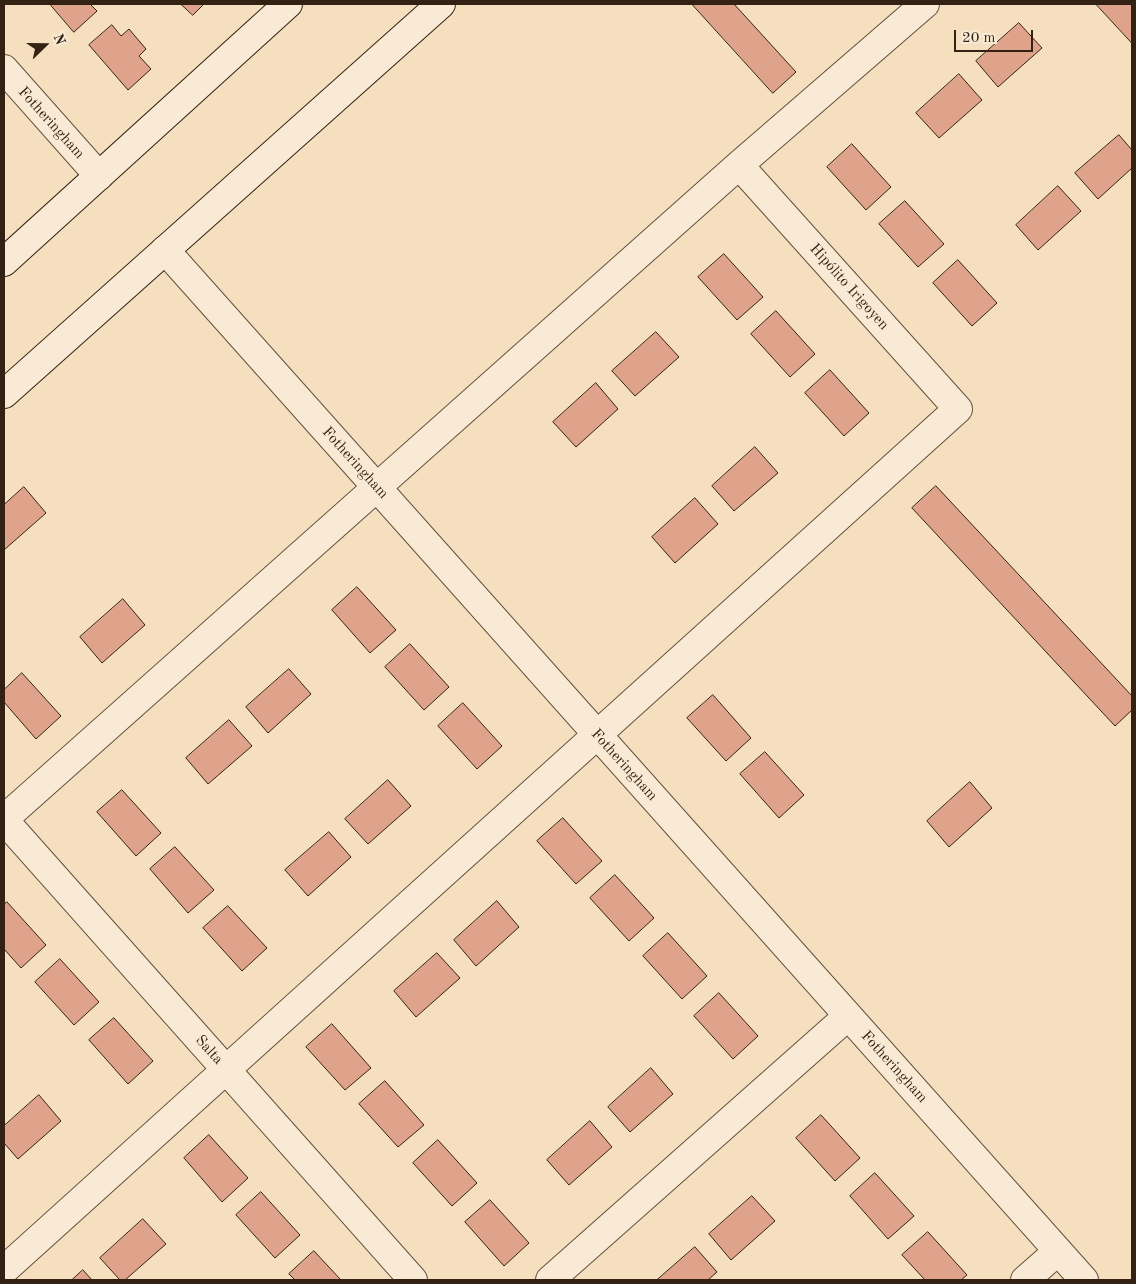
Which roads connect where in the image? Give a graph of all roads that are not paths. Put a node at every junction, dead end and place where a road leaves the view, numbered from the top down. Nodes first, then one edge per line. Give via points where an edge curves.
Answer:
1 (288, 4) edge
2 (441, 4) edge
3 (925, 4) edge
4 (4, 70) edge
5 (739, 166) junction
6 (99, 176) junction
7 (165, 250) junction
8 (4, 262) edge
9 (4, 394) edge
10 (377, 488) junction
11 (597, 735) junction
12 (4, 820) edge
13 (848, 1016) junction
14 (226, 1070) junction
15 (1058, 1251) junction
16 (4, 1270) edge
17 (413, 1280) edge
18 (550, 1280) edge
19 (1025, 1280) edge
20 (1084, 1280) edge

1 - 6 street
2 - 7 street
3 - 5 street
4 - 6 street, Fotheringham
5 - 10 street
5 - 11 street, Hipólito Irigoyen via 958,409
6 - 8 street
7 - 9 street
7 - 10 street, Fotheringham
10 - 11 street, Fotheringham
10 - 12 street
11 - 13 street, Fotheringham
11 - 14 street
12 - 14 street, Salta
13 - 15 street, Fotheringham
13 - 18 street
14 - 16 street
14 - 17 street, Salta
15 - 19 street
15 - 20 street, Fotheringham

